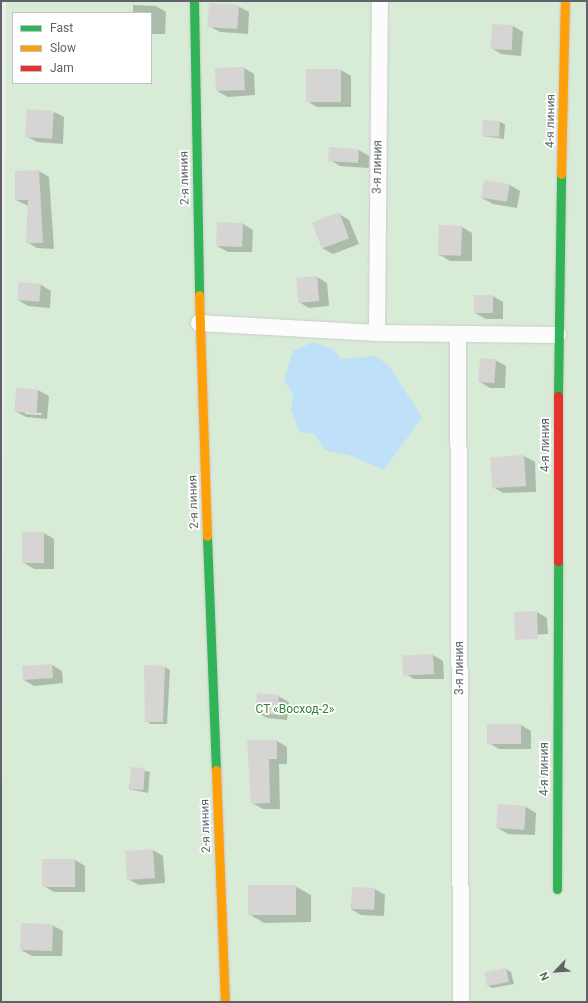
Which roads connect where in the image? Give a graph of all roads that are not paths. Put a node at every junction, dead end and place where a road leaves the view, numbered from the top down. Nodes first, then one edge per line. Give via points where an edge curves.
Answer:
1 (194, 1) edge
2 (380, 1) edge
3 (565, 1) edge
4 (199, 323) junction
5 (377, 333) junction
6 (458, 334) junction
7 (558, 335) junction
8 (557, 889) dead end
9 (224, 1002) edge
10 (462, 1002) edge

1 - 4 street, 2-я линия
2 - 5 street, 3-я линия
3 - 7 street, 4-я линия
4 - 5 street
4 - 9 street, 2-я линия
5 - 6 street
6 - 7 street
6 - 10 street, 3-я линия
7 - 8 street, 4-я линия

